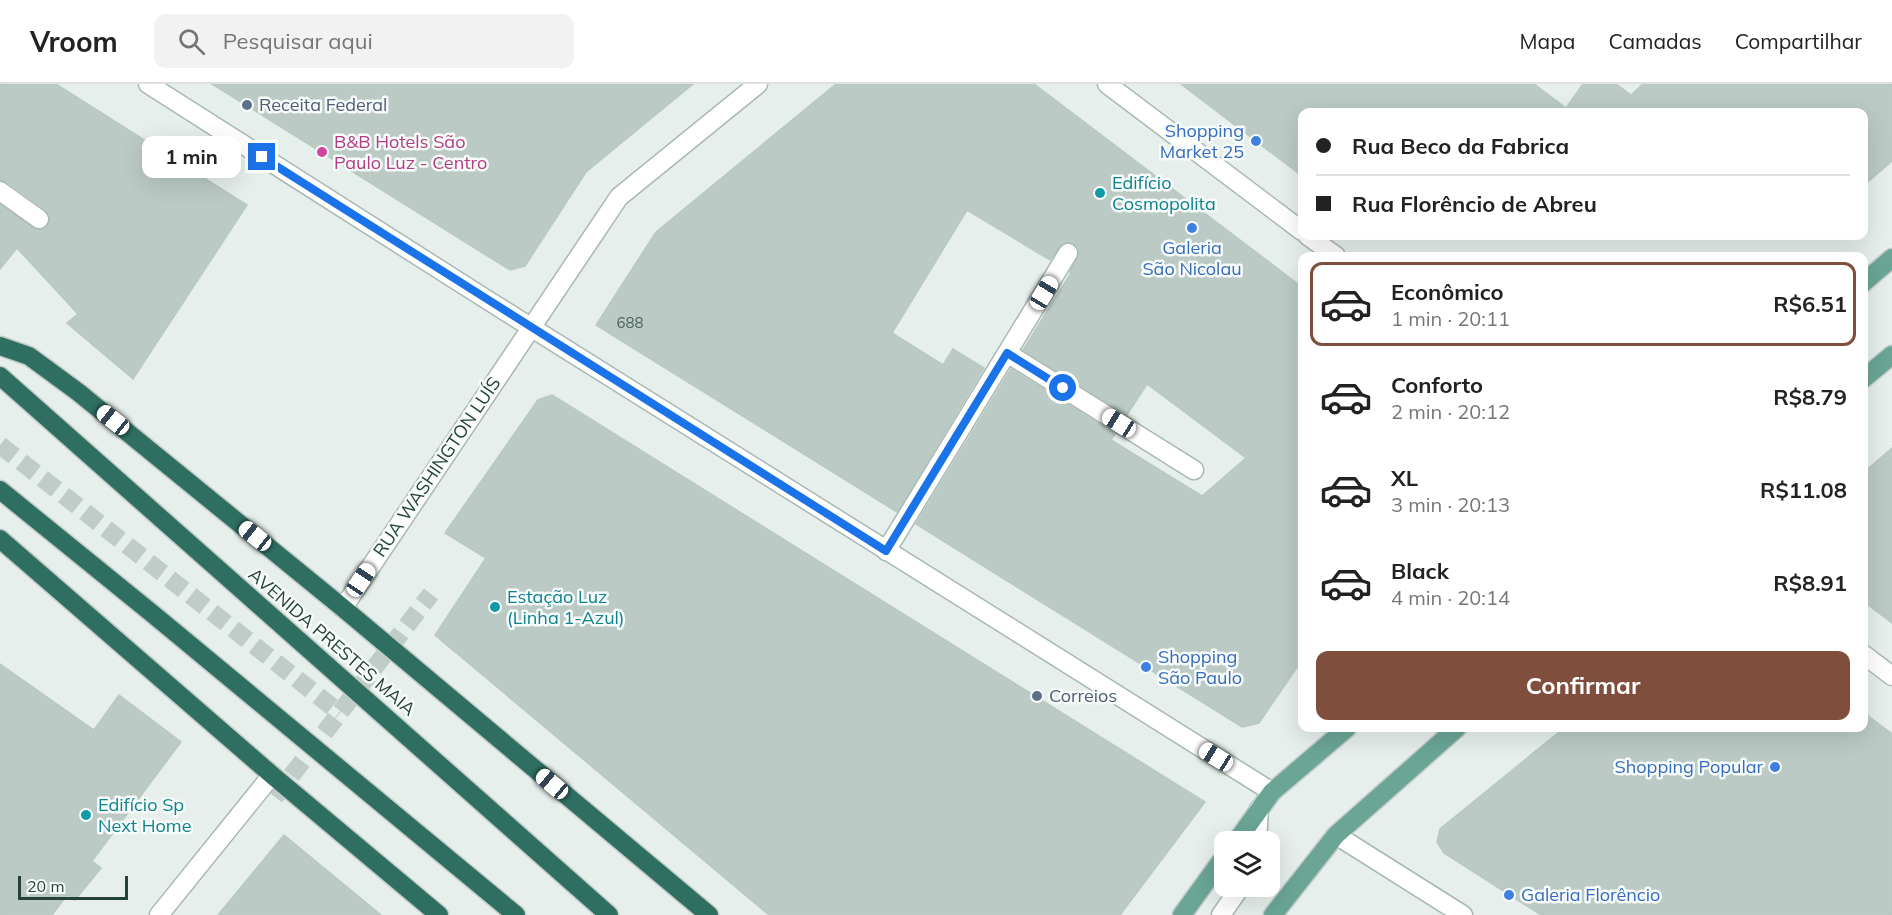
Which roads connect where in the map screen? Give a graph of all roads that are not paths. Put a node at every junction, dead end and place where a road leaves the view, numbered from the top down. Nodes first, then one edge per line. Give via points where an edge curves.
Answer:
1 (148, 84) edge
2 (758, 84) edge
3 (1107, 84) edge
4 (0, 191) edge
5 (39, 219) dead end
6 (1298, 228) edge
7 (1314, 240) edge
8 (1330, 252) edge
9 (1068, 253) dead end
10 (1892, 258) edge
11 (1868, 279) edge
12 (530, 327) junction
13 (0, 346) edge
14 (1007, 353) junction
15 (1892, 355) edge
16 (1868, 375) edge
17 (0, 376) edge
18 (1194, 470) dead end
19 (0, 490) edge
20 (0, 539) edge
21 (886, 551) junction
22 (344, 608) junction
23 (1868, 658) edge
24 (1892, 676) edge
25 (1342, 732) edge
26 (1452, 732) edge
27 (272, 775) junction
28 (1272, 792) junction
29 (1259, 809) junction
30 (1244, 831) edge
31 (1258, 831) edge
32 (1336, 835) junction
33 (1214, 871) edge
34 (1233, 897) edge
35 (159, 915) edge
36 (440, 915) edge
37 (516, 915) edge
38 (609, 915) edge
39 (709, 915) edge
40 (1182, 915) edge
41 (1221, 915) edge
42 (1273, 915) edge
43 (1463, 915) edge

1 - 12 street
2 - 12 street, RUA WASHINGTON LUÍS via 619,197
3 - 6 street
4 - 5 street
7 - 8 street
9 - 14 street
10 - 11 main road
12 - 21 street
12 - 22 street, RUA WASHINGTON LUÍS
13 - 22 highway via 29,356 78,392
14 - 18 street
14 - 21 street
15 - 16 main road
17 - 38 highway, AVENIDA PRESTES MAIA
19 - 37 highway
20 - 27 highway
21 - 28 street
22 - 39 highway
23 - 24 street
25 - 28 main road
26 - 32 main road
27 - 35 street
27 - 36 highway
28 - 29 main road
29 - 30 main road
29 - 31 street
32 - 42 main road
32 - 43 street
33 - 40 main road
34 - 41 street

